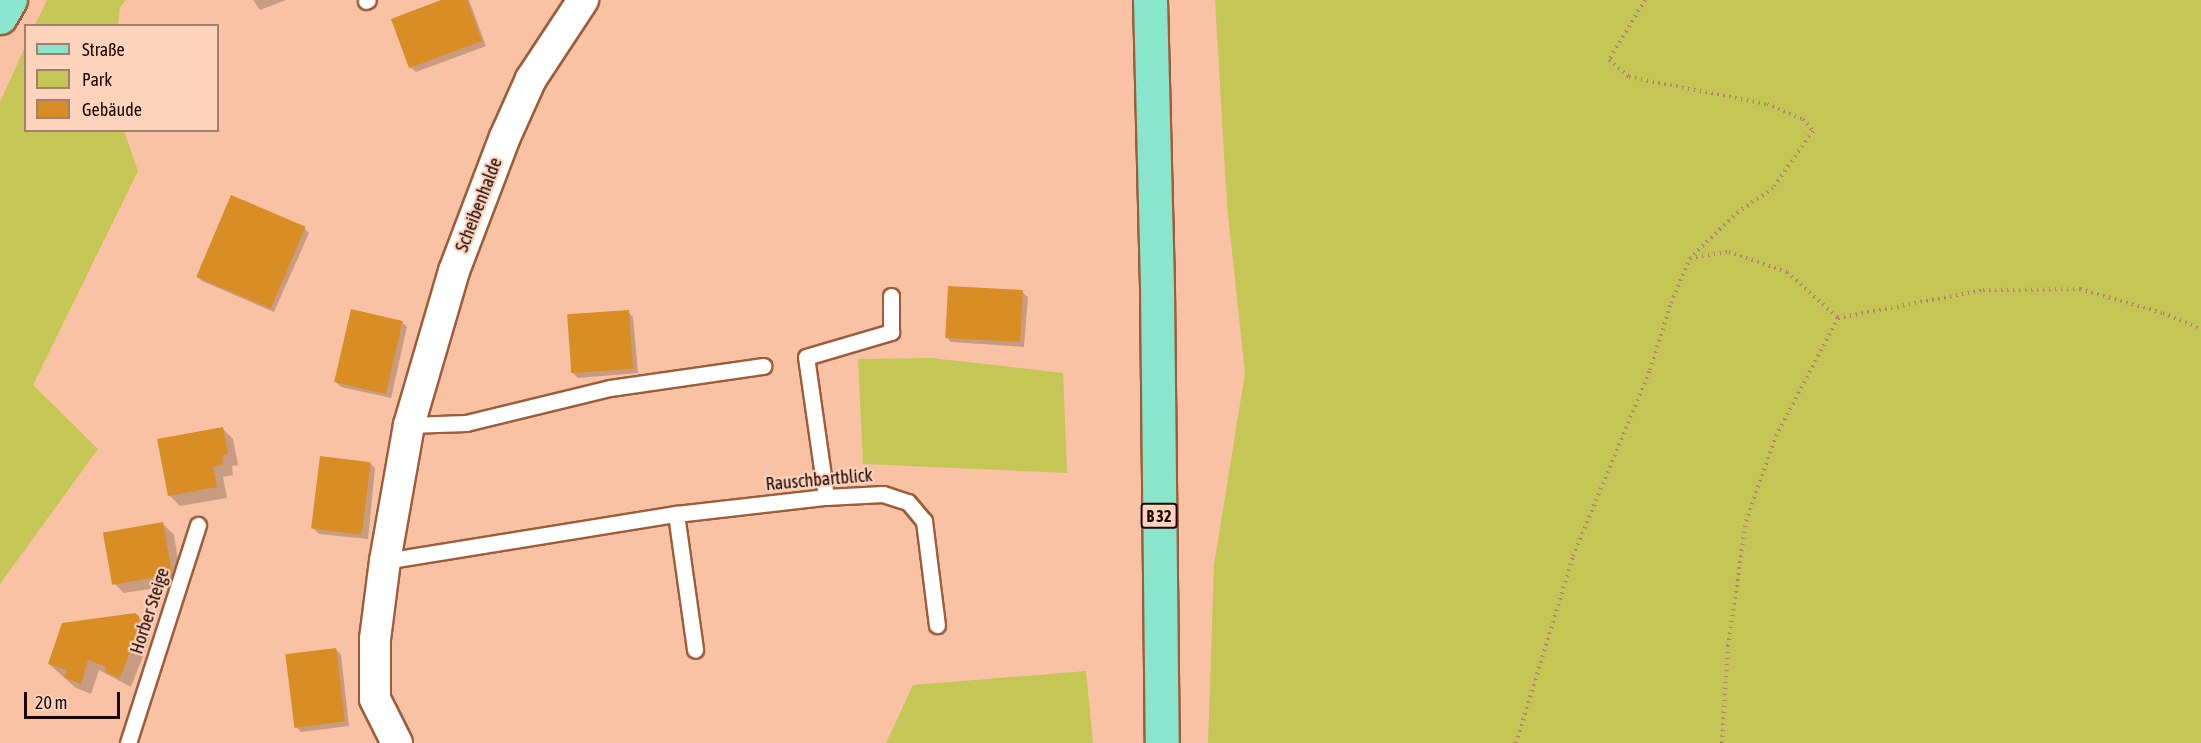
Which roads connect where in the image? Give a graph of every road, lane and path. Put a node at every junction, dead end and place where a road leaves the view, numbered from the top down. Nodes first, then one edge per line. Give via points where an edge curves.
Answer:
1 (10, 0) edge
2 (583, 0) edge
3 (1150, 0) edge
4 (1645, 0) edge
5 (0, 17) edge
6 (1690, 258) junction
7 (891, 296) dead end
8 (1838, 318) junction
9 (2201, 329) edge
10 (763, 366) dead end
11 (409, 426) junction
12 (826, 497) junction
13 (676, 514) junction
14 (198, 525) dead end
15 (385, 561) junction
16 (937, 624) dead end
17 (695, 650) dead end
18 (128, 743) edge
19 (397, 743) edge
20 (1162, 743) edge
21 (1516, 743) edge
22 (1722, 743) edge

1 - 5 main road
2 - 11 street, Scheibenhalde via 531,79 505,137 454,271
3 - 20 main road, B 32 via 1158,289
4 - 6 path via 1609,60 1629,77 1767,104 1803,119 1813,131 1773,188 1738,212
6 - 8 path via 1729,252 1787,272
6 - 21 path via 1650,370 1573,556
7 - 12 lane via 891,332 806,357
8 - 9 path via 1983,290 2080,289 2163,313
8 - 22 path via 1776,436 1746,521 1728,646
10 - 11 lane via 610,388 466,423
11 - 15 street, Scheibenhalde
12 - 13 lane, Rauschbartblick
12 - 16 lane, Rauschbartblick via 883,494 908,502 924,521
13 - 15 lane, Rauschbartblick
13 - 17 lane
14 - 18 lane, Horber Steige
15 - 19 street, Scheibenhalde via 375,639 375,699

